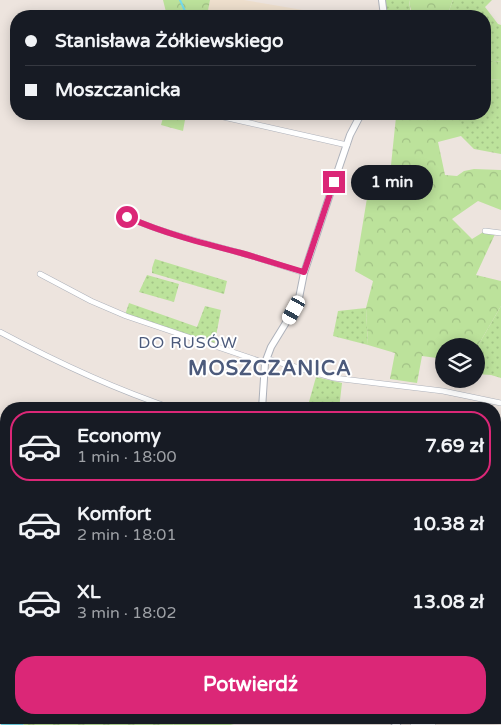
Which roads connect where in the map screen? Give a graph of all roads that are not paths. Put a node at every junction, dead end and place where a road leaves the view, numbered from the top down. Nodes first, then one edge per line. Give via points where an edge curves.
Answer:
1 (236, 120) edge
2 (358, 120) edge
3 (346, 145) junction
4 (123, 215) dead end
5 (485, 231) dead end
6 (501, 233) edge
7 (304, 272) junction
8 (40, 274) dead end
9 (0, 332) edge
10 (266, 361) junction
11 (154, 402) edge
12 (263, 402) edge
13 (496, 402) edge
14 (413, 725) edge
15 (433, 725) edge

1 - 3 street
2 - 3 street
3 - 7 street
4 - 7 street via 206,245
5 - 6 street
7 - 10 street via 298,303
8 - 10 street via 126,316
9 - 11 street via 68,366
10 - 12 street
10 - 13 street via 334,378 442,391
14 - 15 street

